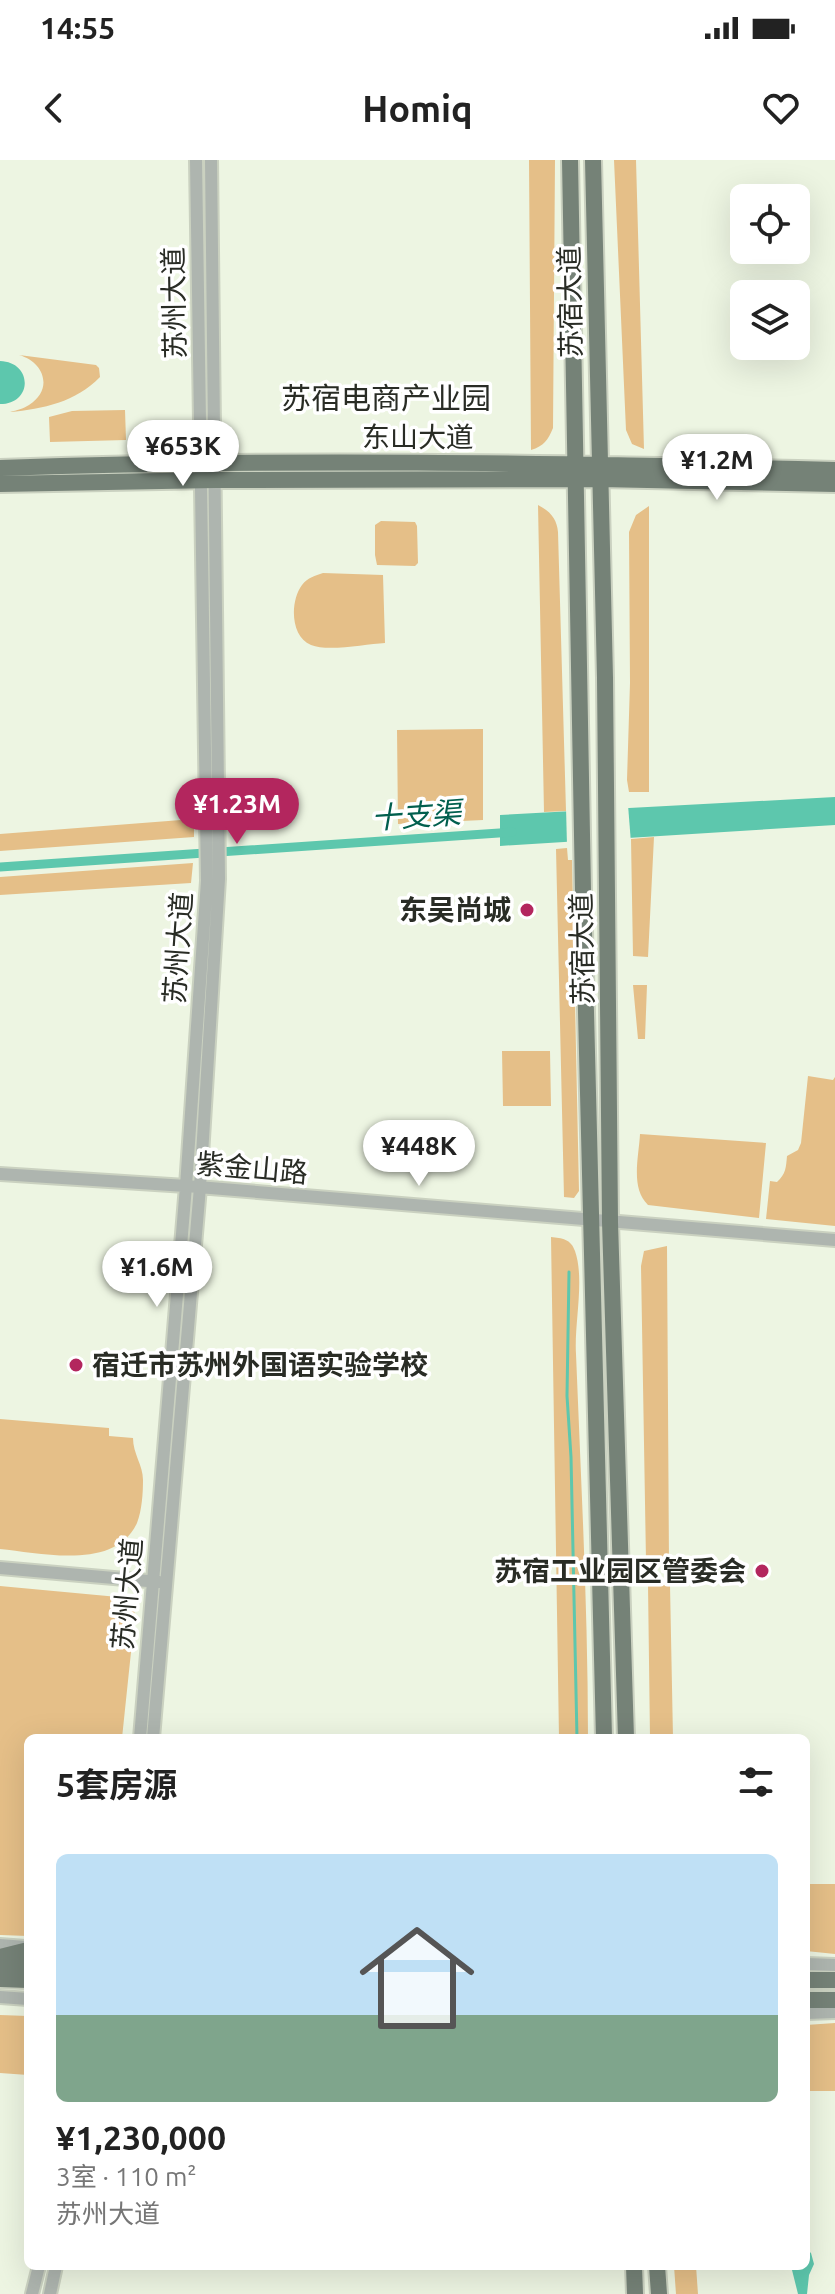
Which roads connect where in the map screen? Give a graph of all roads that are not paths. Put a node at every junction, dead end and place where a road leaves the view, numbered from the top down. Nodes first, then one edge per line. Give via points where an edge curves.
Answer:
1 (196, 160) edge
2 (211, 160) edge
3 (570, 160) edge
4 (593, 160) edge
5 (0, 468) edge
6 (835, 470) edge
7 (208, 471) junction
8 (575, 472) junction
9 (600, 472) junction
10 (0, 484) edge
11 (835, 484) edge
12 (213, 880) junction
13 (0, 1174) edge
14 (186, 1186) junction
15 (200, 1187) junction
16 (592, 1220) junction
17 (610, 1222) junction
18 (835, 1240) edge
19 (0, 1571) edge
20 (159, 1585) junction
21 (140, 1734) edge
22 (153, 1734) edge
23 (604, 1734) edge
24 (626, 1734) edge
25 (0, 1945) edge
26 (24, 1948) edge
27 (24, 1949) edge
28 (0, 1957) edge
29 (0, 1963) edge
30 (810, 1964) edge
31 (24, 1965) edge
32 (835, 1965) edge
33 (0, 1979) edge
34 (24, 1980) edge
35 (810, 1980) edge
36 (835, 1980) edge
37 (0, 1997) edge
38 (24, 1999) edge
39 (810, 2000) edge
40 (835, 2000) edge
41 (835, 2012) edge
42 (810, 2013) edge
43 (38, 2270) edge
44 (55, 2270) edge
45 (634, 2270) edge
46 (657, 2270) edge
47 (32, 2294) edge
48 (50, 2294) edge
49 (635, 2294) edge
50 (659, 2294) edge

1 - 7 street, 苏州大道
2 - 7 street, 苏州大道
3 - 8 main road, 苏宿大道
4 - 9 main road, 苏宿大道
5 - 7 main road, 东山大道
6 - 9 main road, 东山大道
7 - 8 main road, 东山大道
7 - 10 main road, 东山大道
7 - 12 street, 苏州大道
8 - 9 main road, 东山大道
8 - 16 main road, 苏宿大道
9 - 11 main road, 东山大道
9 - 17 main road, 苏宿大道
12 - 14 street, 苏州大道
12 - 15 street, 苏州大道
13 - 14 street, 紫金山路
14 - 15 street, 紫金山路
14 - 20 street, 苏州大道
15 - 16 street, 紫金山路
15 - 20 street, 苏州大道
16 - 17 street, 紫金山路
16 - 23 main road, 苏宿大道
17 - 18 street, 紫金山路
17 - 24 main road, 苏宿大道
19 - 20 street
20 - 21 street, 苏州大道
20 - 22 street, 苏州大道
25 - 26 street
27 - 28 main road
29 - 31 main road
30 - 32 street
33 - 34 main road
35 - 36 main road
37 - 38 street
39 - 40 main road
41 - 42 street
43 - 47 street
44 - 48 street
45 - 49 main road
46 - 50 main road

